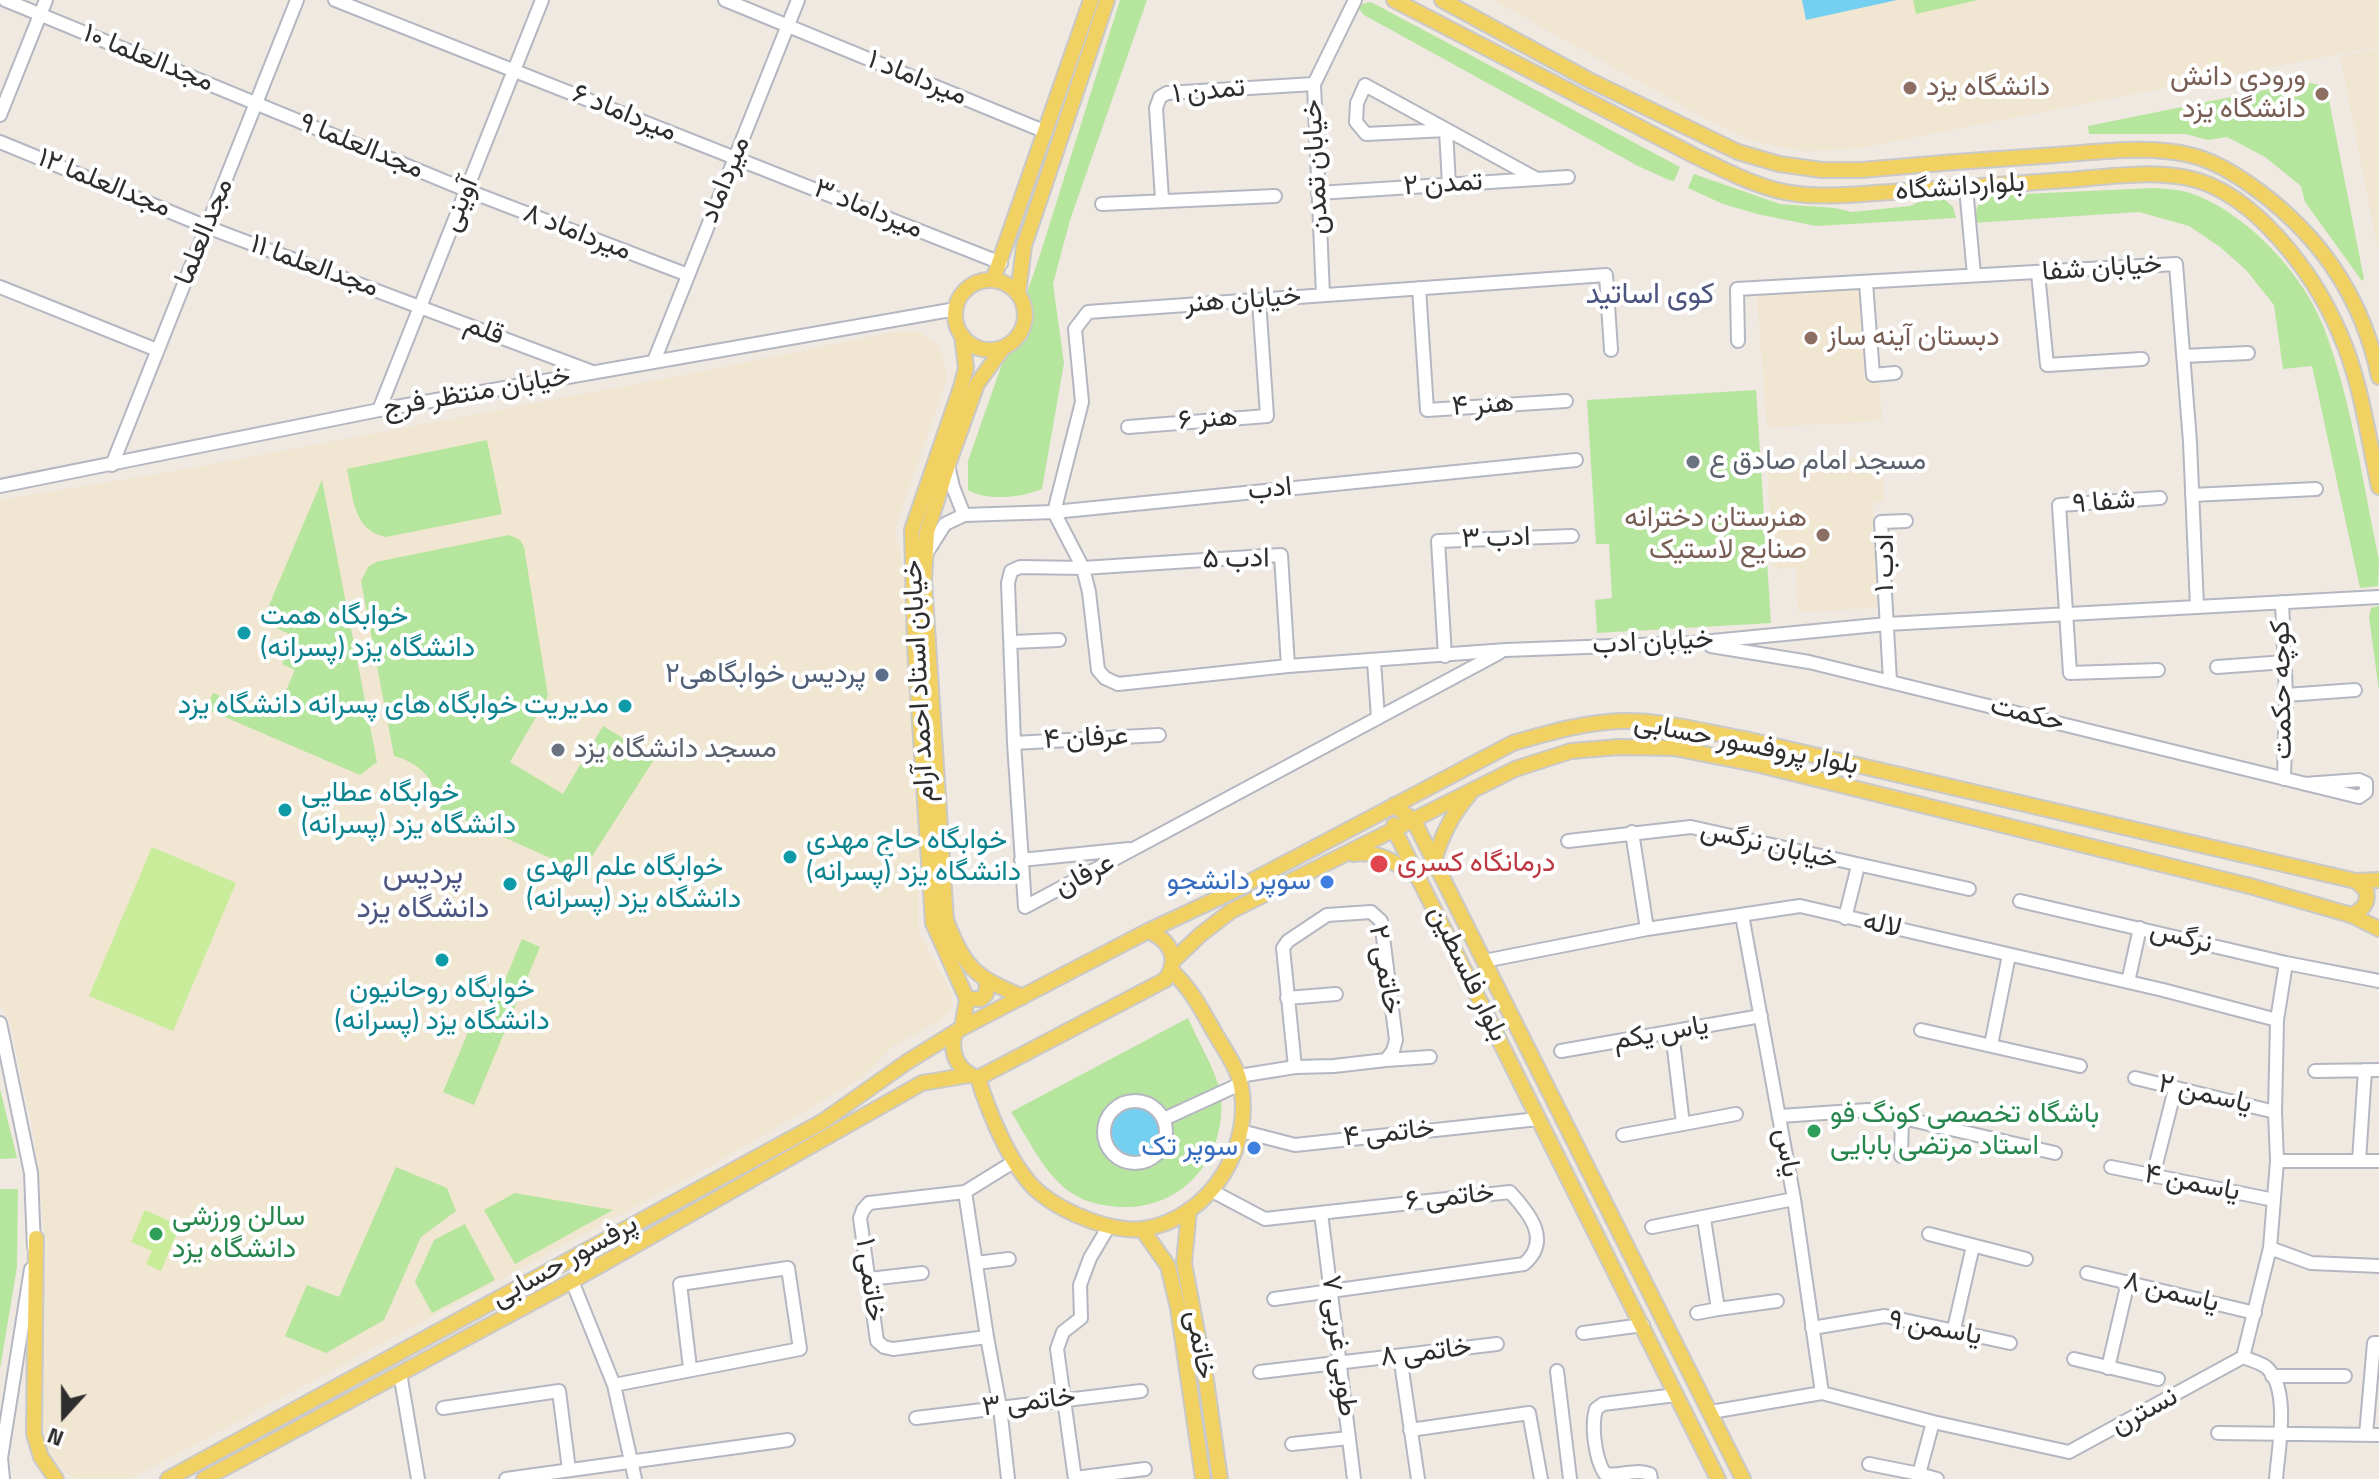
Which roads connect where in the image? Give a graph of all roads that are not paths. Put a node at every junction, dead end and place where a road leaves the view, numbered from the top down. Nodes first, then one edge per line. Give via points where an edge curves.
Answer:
1 (5, 0) edge
2 (46, 0) edge
3 (297, 0) edge
4 (335, 0) edge
5 (542, 0) edge
6 (725, 0) edge
7 (798, 0) edge
8 (1091, 0) edge
9 (1107, 0) edge
10 (1355, 0) edge
11 (1394, 0) edge
12 (1442, 0) edge
13 (40, 15) junction
14 (788, 25) junction
15 (1536, 51) junction
16 (514, 71) junction
17 (1527, 71) junction
18 (1314, 84) junction
19 (256, 104) junction
20 (0, 115) edge
21 (1446, 130) junction
22 (1046, 132) junction
23 (0, 142) edge
24 (735, 158) junction
25 (1568, 177) dead end
26 (1535, 178) junction
27 (1449, 185) junction
28 (1966, 188) junction
29 (466, 190) junction
30 (1318, 193) junction
31 (1275, 196) dead end
32 (1162, 199) junction
33 (1102, 204) dead end
34 (207, 227) junction
35 (1001, 263) junction
36 (2038, 273) junction
37 (688, 275) junction
38 (1974, 275) junction
39 (993, 280) junction
40 (1866, 283) junction
41 (0, 287) edge
42 (1419, 288) junction
43 (1018, 294) junction
44 (1323, 295) junction
45 (1259, 300) junction
46 (421, 307) junction
47 (956, 309) junction
48 (962, 335) junction
49 (1738, 341) dead end
50 (1003, 348) junction
51 (157, 350) junction
52 (1611, 350) dead end
53 (2248, 353) dead end
54 (2183, 356) junction
55 (2142, 359) dead end
56 (654, 361) junction
57 (592, 372) junction
58 (1895, 373) dead end
59 (2379, 377) edge
60 (1566, 401) dead end
61 (379, 410) junction
62 (1128, 427) dead end
63 (1576, 460) dead end
64 (112, 465) junction
65 (948, 465) junction
66 (0, 486) edge
67 (2379, 487) edge
68 (2316, 489) dead end
69 (2192, 495) junction
70 (2160, 498) dead end
71 (1054, 512) junction
72 (964, 515) junction
73 (1906, 521) dead end
74 (1572, 536) dead end
75 (924, 556) junction
76 (1083, 568) junction
77 (2379, 597) edge
78 (2282, 602) junction
79 (2197, 607) junction
80 (2065, 614) junction
81 (1887, 624) junction
82 (1059, 640) dead end
83 (1012, 642) junction
84 (1692, 643) junction
85 (1506, 650) junction
86 (1445, 656) junction
87 (1374, 661) junction
88 (2285, 662) junction
89 (1288, 666) junction
90 (2217, 667) dead end
91 (2158, 670) dead end
92 (1890, 681) junction
93 (2355, 690) dead end
94 (2286, 695) junction
95 (1378, 718) junction
96 (1159, 735) dead end
97 (1014, 743) junction
98 (2284, 779) junction
99 (1474, 789) junction
100 (2359, 797) dead end
101 (1394, 805) junction
102 (1414, 821) junction
103 (1395, 831) junction
104 (1632, 832) junction
105 (1568, 841) dead end
106 (1138, 848) junction
107 (1340, 855) junction
108 (1021, 860) junction
109 (1434, 861) junction
110 (1858, 866) junction
111 (1418, 877) junction
112 (2379, 880) edge
113 (2356, 881) junction
114 (1969, 889) dead end
115 (2020, 901) dead end
116 (1742, 915) junction
117 (2351, 915) junction
118 (1845, 918) junction
119 (2140, 928) junction
120 (1647, 929) junction
121 (2379, 929) edge
122 (1148, 931) junction
123 (2009, 955) junction
124 (1484, 961) junction
125 (2286, 963) junction
126 (1172, 966) junction
127 (987, 980) junction
128 (2379, 981) edge
129 (2128, 982) junction
130 (1336, 994) dead end
131 (1023, 997) junction
132 (1287, 998) junction
133 (967, 999) junction
134 (1761, 1016) junction
135 (2277, 1020) junction
136 (0, 1023) edge
137 (1921, 1030) dead end
138 (959, 1031) junction
139 (1672, 1032) junction
140 (1991, 1045) junction
141 (1561, 1051) dead end
142 (1430, 1057) dead end
143 (1386, 1060) junction
144 (2080, 1066) dead end
145 (1295, 1067) junction
146 (2365, 1070) junction
147 (2379, 1070) edge
148 (2315, 1071) dead end
149 (974, 1077) junction
150 (2135, 1078) dead end
151 (1240, 1080) junction
152 (2175, 1089) junction
153 (2275, 1112) junction
154 (1736, 1114) dead end
155 (1780, 1116) junction
156 (1902, 1117) junction
157 (1164, 1119) junction
158 (1538, 1119) junction
159 (1683, 1124) junction
160 (1241, 1131) junction
161 (1623, 1135) dead end
162 (2055, 1153) dead end
163 (1901, 1156) dead end
164 (1015, 1161) junction
165 (2277, 1161) junction
166 (2359, 1161) junction
167 (2379, 1161) edge
168 (2111, 1167) dead end
169 (2153, 1176) junction
170 (1212, 1191) junction
171 (965, 1192) junction
172 (1794, 1199) junction
173 (2274, 1200) junction
174 (1189, 1210) junction
175 (1321, 1213) junction
176 (1704, 1219) junction
177 (1109, 1226) junction
178 (1652, 1227) dead end
179 (1142, 1229) junction
180 (1929, 1234) dead end
181 (36, 1238) junction
182 (1973, 1246) junction
183 (2270, 1248) junction
184 (1009, 1259) dead end
185 (2026, 1259) dead end
186 (976, 1263) junction
187 (2379, 1266) edge
188 (922, 1273) dead end
189 (2087, 1273) dead end
190 (869, 1279) junction
191 (572, 1281) junction
192 (2128, 1282) junction
193 (1331, 1291) junction
194 (1274, 1299) dead end
195 (1777, 1301) dead end
196 (1718, 1309) junction
197 (1697, 1313) dead end
198 (2255, 1313) junction
199 (1643, 1325) junction
200 (1812, 1328) junction
201 (1954, 1329) junction
202 (1583, 1333) dead end
203 (987, 1337) junction
204 (2010, 1343) dead end
205 (2379, 1343) edge
206 (1497, 1344) dead end
207 (1400, 1356) junction
208 (2243, 1357) junction
209 (2074, 1359) dead end
210 (1340, 1363) junction
211 (690, 1368) junction
212 (2108, 1368) junction
213 (1557, 1371) dead end
214 (1260, 1372) dead end
215 (400, 1373) junction
216 (2272, 1376) junction
217 (2345, 1376) dead end
218 (2158, 1379) dead end
219 (614, 1385) junction
220 (1141, 1391) dead end
221 (1822, 1393) junction
222 (1676, 1395) junction
223 (1064, 1399) junction
224 (1000, 1407) junction
225 (443, 1408) dead end
226 (1711, 1412) junction
227 (916, 1418) dead end
228 (1933, 1422) junction
229 (1410, 1430) junction
230 (2218, 1433) dead end
231 (2279, 1434) junction
232 (2372, 1435) edge
233 (1349, 1438) junction
234 (788, 1440) dead end
235 (1292, 1444) dead end
236 (632, 1461) junction
237 (1869, 1464) dead end
238 (1, 1465) edge
239 (1145, 1469) dead end
240 (569, 1470) junction
241 (1919, 1474) junction
242 (1075, 1478) edge
243 (3, 1479) edge
244 (56, 1479) edge
245 (168, 1479) edge
246 (204, 1479) edge
247 (418, 1479) edge
248 (506, 1479) edge
249 (635, 1479) edge
250 (1008, 1479) edge
251 (1203, 1479) edge
252 (1220, 1479) edge
253 (1354, 1479) edge
254 (1418, 1479) edge
255 (1541, 1479) edge
256 (1570, 1479) edge
257 (1651, 1479) edge
258 (1718, 1479) edge
259 (1743, 1479) edge
260 (1937, 1479) edge
261 (2276, 1479) edge

1 - 13 street, مجدالعلما ۱۰
2 - 13 street
3 - 19 street, مجدالعلما
4 - 16 street, میرداماد ۶
5 - 16 street, آوینی
6 - 14 street, میرداماد ۱
7 - 14 street, میرداماد
8 - 22 main road
9 - 43 main road via 1024,246
10 - 18 street, خیابان تمدن
11 - 17 main road, بلواردانشگاه
12 - 15 main road, بلواردانشگاه
13 - 19 street, مجدالعلما ۱۰
13 - 20 street
14 - 22 street, میرداماد ۱
14 - 24 street, میرداماد
15 - 17 main road
15 - 59 main road, بلواردانشگاه via 1738,152 1779,164 1861,170 2124,150 2189,155 2214,163 2275,204 2332,263 2366,328
16 - 24 street, میرداماد ۶
16 - 29 street, آوینی
17 - 28 main road, بلواردانشگاه via 1735,175 1778,191 1816,196
18 - 30 street, خیابان تمدن
18 - 32 street, تمدن ۱ via 1160,97 1156,108
19 - 29 street, مجدالعلما ۹
19 - 34 street, مجدالعلما
21 - 21 street via 1366,134 1356,122 1357,103 1365,85
21 - 26 street
21 - 27 street
22 - 35 main road
23 - 34 street, مجدالعلما ۱۲
24 - 35 street, میرداماد ۳
24 - 37 street, میرداماد
25 - 26 street, تمدن ۲
26 - 27 street, تمدن ۲
27 - 30 street, تمدن ۲
28 - 38 street
28 - 67 main road, بلواردانشگاه via 2167,177 2199,182 2237,202 2264,223 2309,276 2328,309 2352,371
29 - 37 street, میرداماد ۸
29 - 46 street, آوینی
30 - 44 street, خیابان تمدن
31 - 32 street
32 - 33 street
34 - 46 street, مجدالعلما ۱۱
34 - 51 street, مجدالعلما
35 - 39 main road
36 - 38 street, خیابان شفا
36 - 54 street, خیابان شفا via 2176,264
36 - 55 street via 2047,365
37 - 56 street, میرداماد
38 - 40 street, خیابان شفا
39 - 43 main road
39 - 47 main road via 969,287
40 - 49 street, خیابان شفا via 1737,289
40 - 58 street via 1873,375
41 - 51 street
42 - 44 street, خیابان هنر
42 - 52 street, خیابان هنر via 1606,275
42 - 60 street, هنر ۴ via 1427,410
43 - 50 main road via 1025,309 1024,325
44 - 45 street, خیابان هنر
45 - 62 street, هنر ۶ via 1267,416
45 - 71 street, خیابان هنر via 1088,312 1075,329 1082,402
46 - 57 street, قلم
46 - 61 street, آوینی
47 - 48 main road
47 - 56 street, خیابان منتظر فرج
48 - 50 main road via 984,349
48 - 133 main road, خیابان استاد احمد آرام via 966,368 912,530 933,923
50 - 65 main road, خیابان استاد احمد آرام via 977,384
51 - 64 street, مجدالعلما
53 - 54 street
54 - 69 street, خیابان شفا
56 - 57 street, خیابان منتظر فرج
57 - 61 street, خیابان منتظر فرج
61 - 64 street, خیابان منتظر فرج
63 - 71 street, ادب
64 - 66 street, خیابان منتظر فرج
65 - 72 street
65 - 75 main road, خیابان استاد احمد آرام
68 - 69 street
69 - 79 street, خیابان شفا
70 - 80 street, شفا ۹ via 2059,505
71 - 72 street, ادب
71 - 76 street, خیابان ادب
72 - 75 street via 945,524
73 - 81 street, ادب ۱ via 1881,522
74 - 86 street, ادب ۳ via 1438,541
75 - 127 main road, خیابان استاد احمد آرام via 946,920 974,972
76 - 83 street, عرفان via 1011,571
76 - 89 street, خیابان ادب via 1098,670 1105,678 1118,684
76 - 89 street, ادب ۵ via 1281,555
77 - 78 street, خیابان ادب
78 - 79 street, خیابان ادب
78 - 88 street, کوچه حکمت
79 - 80 street, خیابان ادب
80 - 81 street, خیابان ادب
80 - 91 street via 2070,673
81 - 84 street, خیابان ادب
81 - 92 street
82 - 83 street
83 - 97 street, عرفان
84 - 85 street, خیابان ادب
84 - 92 street, حکمت
85 - 86 street, خیابان ادب
85 - 95 street, عرفان
86 - 87 street, خیابان ادب
87 - 89 street, خیابان ادب
87 - 95 street
88 - 90 street
88 - 94 street, کوچه حکمت
92 - 98 street, حکمت
93 - 94 street
94 - 98 street, کوچه حکمت
95 - 106 street, عرفان
96 - 97 street, عرفان ۴
97 - 108 street, عرفان
98 - 100 street, حکمت
99 - 102 main road, بلوار پروفسور حسابی
99 - 109 main road via 1452,815
99 - 117 main road, بلوار پروفسور حسابی via 1571,751 1674,748 1760,765
101 - 102 main road, بلوار فلسطین
101 - 103 main road, بلوار فلسطین
101 - 113 main road, بلوار پروفسور حسابی via 1513,743 1562,729 1622,721 1745,739
101 - 122 main road, بلوار پروفسور حسابی
102 - 103 main road, بلوار پروفسور حسابی
102 - 109 main road, بلوار فلسطین
103 - 107 main road, بلوار پروفسور حسابی
103 - 111 main road, بلوار فلسطین
104 - 105 street, خیابان نرگس
104 - 110 street, خیابان نرگس via 1691,827
104 - 120 street
106 - 108 street
106 - 108 street, عرفان via 1025,907
107 - 111 main road via 1375,854
107 - 126 main road, بلوار پروفسور حسابی via 1231,911
109 - 124 main road, بلوار فلسطین
110 - 114 street, خیابان نرگس
110 - 118 street
111 - 158 main road, بلوار فلسطین
112 - 113 main road, بلوار پروفسور حسابی
113 - 117 main road via 2366,890 2367,901
115 - 119 street, نرگس
116 - 118 street, لاله via 1800,906
116 - 120 street, لاله
116 - 134 street, یاس
117 - 121 main road, بلوار پروفسور حسابی
118 - 123 street, لاله
119 - 125 street, نرگس
119 - 129 street
120 - 124 street, لاله
122 - 126 main road via 1166,942
122 - 131 main road, بلوار پروفسور حسابی
123 - 129 street, لاله
123 - 140 street
124 - 226 main road, بلوار فلسطین
125 - 128 street, نرگس
125 - 135 street
126 - 149 main road, پرفسور حسابی via 1165,980
126 - 151 main road
127 - 131 main road
127 - 133 main road via 981,999
129 - 135 street, لاله
130 - 132 street
131 - 138 main road, پرفسور حسابی
132 - 143 street, خاتمی ۲ via 1282,954 1288,941 1327,915 1371,912 1381,921 1396,1040
132 - 145 street, خاتمی ۲
133 - 138 main road
134 - 139 street, یاس یکم
134 - 155 street, یاس
135 - 153 street
136 - 181 street via 31,1173
137 - 140 street
138 - 149 main road via 953,1052
138 - 245 main road, پرفسور حسابی via 822,1122
139 - 141 street, یاس یکم
139 - 159 street
140 - 144 street
142 - 143 street
143 - 145 street
145 - 151 street
146 - 147 street
146 - 148 street
146 - 166 street
149 - 164 main road
149 - 191 main road, پرفسور حسابی via 922,1083
150 - 152 street, یاسمن ۲
151 - 157 street
151 - 160 main road
152 - 153 street, یاسمن ۲
152 - 169 street
153 - 165 street
154 - 159 street
155 - 156 street via 1868,1110
155 - 172 street, یاس
156 - 162 street
156 - 163 street
157 - 157 street via 1146,1103 1119,1105 1106,1121 1107,1145 1124,1162 1147,1162 1165,1143
158 - 160 street, خاتمی ۴ via 1295,1145
158 - 199 main road, بلوار فلسطین
159 - 161 street
160 - 170 main road via 1232,1159
164 - 171 street, خاتمی ۱
164 - 177 main road via 1039,1193 1070,1213
165 - 166 street
165 - 173 street
166 - 167 street
168 - 169 street, یاسمن ۴
169 - 173 street, یاسمن ۴
170 - 174 main road
170 - 175 street, خاتمی ۶ via 1265,1219
171 - 186 street
171 - 190 street, خاتمی ۱ via 869,1203 860,1218
172 - 176 street
172 - 200 street, یاس
173 - 183 street
174 - 179 main road
174 - 252 main road, خاتمی via 1184,1263
175 - 193 street, طوبی غربی ۷
175 - 193 street, خاتمی ۶ via 1510,1192 1533,1221 1538,1241 1524,1264
176 - 178 street
176 - 196 street
177 - 179 main road
177 - 223 street via 1080,1285 1081,1318 1059,1341
179 - 251 main road, خاتمی via 1168,1266
180 - 182 street
181 - 238 street
181 - 244 main road via 34,1434
182 - 185 street
182 - 201 street
183 - 187 street via 2311,1263
183 - 198 street
184 - 186 street
186 - 203 street
188 - 190 street
189 - 192 street, یاسمن ۸
190 - 203 street, خاتمی ۱ via 877,1341 884,1347
191 - 215 main road, پرفسور حسابی
191 - 219 street
192 - 198 street, یاسمن ۸
192 - 212 street
193 - 194 street
193 - 210 street, طوبی غربی ۷
195 - 196 street
196 - 197 street
198 - 208 street
199 - 202 street
199 - 222 main road, بلوار فلسطین
200 - 201 street, یاسمن ۹ via 1885,1316
200 - 221 street, یاس
201 - 204 street, یاسمن ۹
203 - 224 street
205 - 232 street via 2374,1343
206 - 207 street, خاتمی ۸
207 - 210 street, خاتمی ۸
207 - 229 street
208 - 216 street via 2266,1367
208 - 228 street, نسترن via 2069,1452
209 - 212 street
210 - 214 street, خاتمی ۸
210 - 233 street, طوبی غربی ۷
211 - 211 street via 800,1349 788,1268 680,1284
211 - 219 street
212 - 218 street
213 - 256 street
215 - 246 main road, پرفسور حسابی
215 - 247 street
216 - 217 street
216 - 231 street via 2282,1403
219 - 236 street
220 - 223 street, خاتمی ۳
221 - 226 street, نسترن
221 - 228 street, نسترن
222 - 257 street via 1596,1409 1596,1443 1605,1474 1642,1471
222 - 258 main road, بلوار فلسطین
223 - 224 street, خاتمی ۳
223 - 242 street
224 - 227 street, خاتمی ۳
224 - 250 street
225 - 240 street via 559,1391
226 - 259 main road, بلوار فلسطین
228 - 241 street
229 - 254 street
229 - 255 street via 1529,1413
230 - 231 street
231 - 232 street
231 - 261 street
233 - 235 street
233 - 253 street, طوبی غربی ۷
234 - 236 street
236 - 240 street
236 - 249 street
237 - 241 street
238 - 243 street
239 - 242 street
240 - 248 street
241 - 260 street

